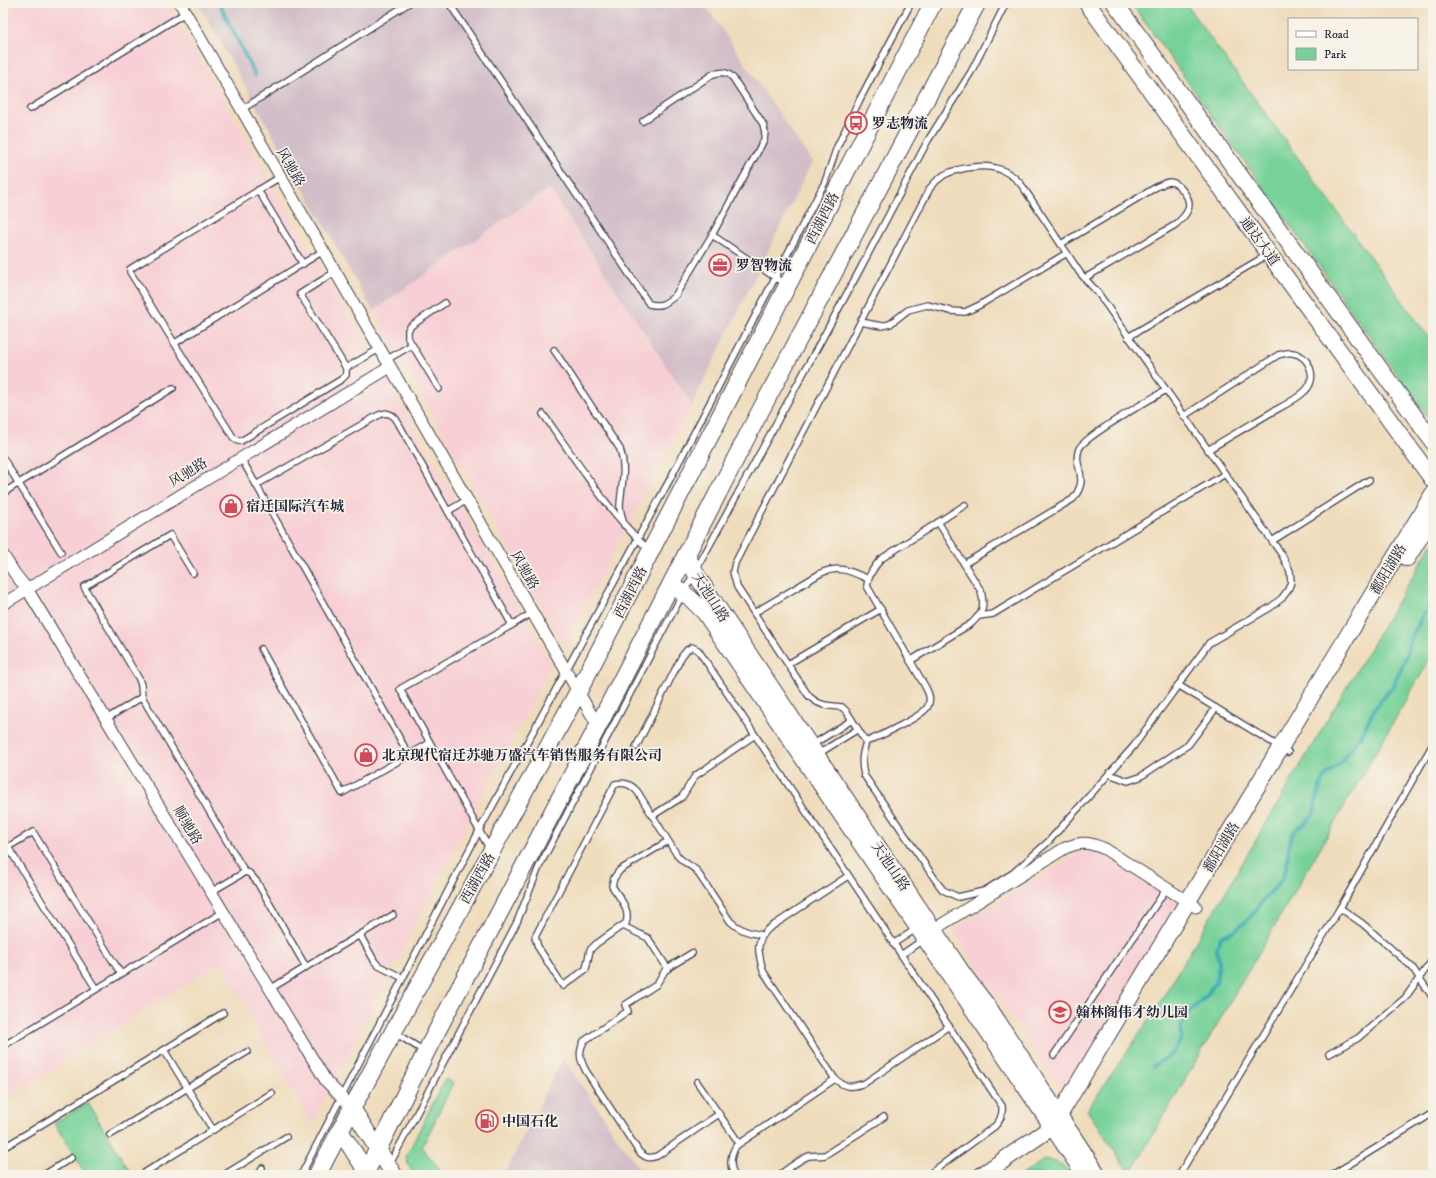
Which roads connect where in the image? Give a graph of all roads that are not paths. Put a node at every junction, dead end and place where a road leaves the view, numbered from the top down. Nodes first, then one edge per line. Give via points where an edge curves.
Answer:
1 (409, 3) edge
2 (449, 3) edge
3 (911, 3) edge
4 (933, 3) edge
5 (977, 3) edge
6 (1006, 3) edge
7 (1087, 3) edge
8 (1115, 3) edge
9 (182, 8) edge
10 (30, 109) dead end
11 (241, 110) junction
12 (643, 121) dead end
13 (280, 177) junction
14 (258, 190) junction
15 (712, 235) junction
16 (1061, 244) junction
17 (323, 251) junction
18 (1067, 253) junction
19 (1269, 254) junction
20 (303, 264) junction
21 (335, 272) junction
22 (1085, 278) junction
23 (781, 281) junction
24 (445, 303) dead end
25 (861, 322) junction
26 (1128, 337) junction
27 (175, 343) junction
28 (412, 345) junction
29 (379, 348) junction
30 (554, 350) dead end
31 (388, 363) junction
32 (346, 368) junction
33 (173, 388) dead end
34 (439, 389) dead end
35 (1166, 390) junction
36 (544, 414) dead end
37 (1184, 416) junction
38 (1433, 442) edge
39 (1208, 450) junction
40 (3, 458) edge
41 (241, 458) junction
42 (1225, 474) junction
43 (1369, 480) dead end
44 (1433, 480) edge
45 (18, 483) junction
46 (256, 485) junction
47 (3, 493) edge
48 (1433, 494) edge
49 (467, 500) junction
50 (965, 505) dead end
51 (448, 511) junction
52 (1433, 516) edge
53 (938, 522) junction
54 (624, 525) junction
55 (637, 539) junction
56 (1272, 541) junction
57 (61, 552) dead end
58 (650, 552) junction
59 (3, 555) edge
60 (687, 555) junction
61 (964, 564) junction
62 (695, 571) junction
63 (193, 573) dead end
64 (868, 579) junction
65 (27, 589) junction
66 (677, 589) junction
67 (3, 604) edge
68 (881, 609) junction
69 (532, 613) junction
70 (754, 613) junction
71 (979, 616) junction
72 (512, 625) junction
73 (261, 649) dead end
74 (910, 661) junction
75 (788, 664) junction
76 (566, 671) junction
77 (1178, 685) junction
78 (578, 692) junction
79 (142, 697) junction
80 (1216, 708) junction
81 (106, 719) junction
82 (852, 720) junction
83 (598, 726) junction
84 (858, 729) junction
85 (755, 735) junction
86 (866, 742) junction
87 (430, 743) junction
88 (1433, 744) edge
89 (636, 746) dead end
90 (1285, 749) junction
91 (808, 754) junction
92 (409, 755) junction
93 (1109, 774) junction
94 (652, 816) junction
95 (479, 831) junction
96 (668, 841) junction
97 (491, 852) junction
98 (245, 872) junction
99 (848, 876) junction
100 (1167, 888) junction
101 (211, 892) junction
102 (1192, 904) junction
103 (1340, 908) junction
104 (223, 912) junction
105 (393, 915) dead end
106 (623, 926) junction
107 (925, 933) junction
108 (360, 935) junction
109 (762, 935) junction
110 (893, 944) junction
111 (692, 953) dead end
112 (901, 954) junction
113 (1433, 958) edge
114 (306, 967) junction
115 (668, 969) junction
116 (121, 974) junction
117 (403, 978) junction
118 (1419, 978) junction
119 (96, 989) junction
120 (270, 989) junction
121 (1433, 998) edge
122 (223, 1013) dead end
123 (950, 1026) junction
124 (393, 1032) junction
125 (3, 1046) edge
126 (164, 1050) junction
127 (247, 1052) dead end
128 (426, 1052) junction
129 (1329, 1054) dead end
130 (1054, 1055) dead end
131 (835, 1079) junction
132 (697, 1082) dead end
133 (188, 1088) junction
134 (272, 1093) dead end
135 (347, 1103) junction
136 (1433, 1113) edge
137 (719, 1114) junction
138 (884, 1117) dead end
139 (1058, 1126) junction
140 (213, 1130) junction
141 (340, 1131) junction
142 (110, 1135) dead end
143 (286, 1137) dead end
144 (739, 1143) junction
145 (3, 1148) edge
146 (378, 1149) junction
147 (71, 1158) dead end
148 (262, 1168) dead end
149 (389, 1172) edge
150 (366, 1174) edge
151 (44, 1175) edge
152 (141, 1175) edge
153 (224, 1175) edge
154 (259, 1175) edge
155 (301, 1175) edge
156 (317, 1175) edge
157 (734, 1175) edge
158 (779, 1175) edge
159 (928, 1175) edge
160 (982, 1175) edge
161 (1000, 1175) edge
162 (1084, 1175) edge
163 (1098, 1175) edge
164 (1179, 1175) edge
165 (1332, 1175) edge

1 - 11 lane
2 - 15 lane via 648,304 658,306 675,296
3 - 23 lane via 837,147 825,182
4 - 23 main road, 西湖西路
5 - 60 main road via 755,421
6 - 62 lane via 971,72 927,142
7 - 19 street, 通达大道
8 - 38 street, 通达大道
9 - 10 lane
9 - 11 street, 风驰路
11 - 13 street, 风驰路
12 - 15 lane via 713,74 722,72 733,78 759,116 765,132 764,140
13 - 14 lane
13 - 17 street, 风驰路
14 - 20 lane
14 - 27 lane via 130,269 131,275
15 - 23 lane
16 - 18 lane
16 - 22 lane via 1158,186 1170,182 1179,186 1188,197 1189,209 1175,225
16 - 25 lane via 1017,179 1003,170 990,167 958,170 937,180 930,188
17 - 20 lane
17 - 21 street, 风驰路
18 - 22 lane
18 - 25 lane via 965,312 927,305 908,310 890,324 881,326
19 - 26 lane
19 - 44 street, 通达大道
20 - 27 lane
21 - 29 street, 风驰路
21 - 32 lane via 300,294
22 - 26 lane
23 - 55 lane
23 - 58 main road, 西湖西路
24 - 28 lane via 411,326 408,334
25 - 70 lane via 732,572 737,587
26 - 35 lane
27 - 32 lane via 232,437 238,441 342,379 346,375
28 - 31 lane
28 - 34 lane
29 - 31 street, 风驰路
29 - 32 lane
30 - 54 lane via 620,449 624,479 620,508
31 - 41 street, 风驰路
31 - 49 street, 风驰路
33 - 45 lane
35 - 37 lane
35 - 61 lane via 1082,444 1078,457 1082,481 1073,499
36 - 54 lane
37 - 39 lane
37 - 39 lane via 1278,355 1292,352 1307,361 1312,372 1312,382 1306,391
39 - 42 lane
40 - 45 lane
41 - 46 lane
41 - 65 street, 风驰路
42 - 56 lane
42 - 71 lane via 993,614
43 - 56 lane
45 - 47 lane
45 - 57 lane
46 - 51 lane via 377,416 388,413 396,419
46 - 92 lane
48 - 90 street, 鄱阳湖路
49 - 51 lane
49 - 69 street, 风驰路
50 - 53 lane
51 - 72 lane
52 - 90 street, 鄱阳湖路
53 - 61 lane
53 - 64 lane via 881,559
54 - 55 lane
55 - 58 lane
55 - 76 lane
56 - 77 lane via 1290,570 1291,582 1288,590 1271,607 1209,643
58 - 78 main road, 西湖西路
59 - 65 street, 顺驰路
60 - 62 street, 天池山路
60 - 66 main road
61 - 71 lane via 981,592 983,601
62 - 66 lane
62 - 91 street, 天池山路
63 - 79 lane via 170,536 84,587 139,679
64 - 68 lane via 867,586
64 - 70 lane via 841,569 831,569
65 - 67 street, 风驰路
65 - 81 street, 顺驰路
66 - 83 main road
66 - 91 street, 天池山路 via 705,613
66 - 149 lane via 539,867 518,922
68 - 74 lane
68 - 75 lane
69 - 72 lane
69 - 76 street, 风驰路
70 - 75 lane
71 - 74 lane via 972,623
72 - 87 lane via 400,689
73 - 92 lane via 342,793
74 - 86 lane via 930,694 928,706 925,711
75 - 82 lane via 812,700 826,706 842,707
76 - 78 street, 风驰路
76 - 95 lane
77 - 80 lane
77 - 93 lane via 1133,747
78 - 83 street, 风驰路
78 - 97 main road, 西湖西路
79 - 81 lane
79 - 98 lane
80 - 90 lane
80 - 93 lane via 1188,745 1140,777 1128,781
81 - 101 street, 顺驰路
82 - 84 lane
82 - 91 lane
83 - 128 main road
84 - 86 lane
84 - 91 lane
85 - 89 lane via 698,650 692,647 682,656
85 - 94 lane via 695,776 682,797
85 - 99 lane
86 - 93 lane via 861,764 864,775 939,885 943,890 958,897 984,891 1013,873 1048,842
87 - 92 lane
87 - 95 lane
88 - 103 lane
90 - 102 street, 鄱阳湖路
91 - 107 street, 天池山路
94 - 96 lane
94 - 106 lane via 630,784 615,784 535,937 538,947 563,986 586,969 590,950
95 - 97 lane
95 - 117 lane
96 - 106 lane via 620,870 614,878 612,886 624,904 628,918
96 - 109 lane via 681,861 696,870 735,927 744,932
97 - 124 main road, 西湖西路
98 - 101 lane
98 - 114 lane via 257,882
99 - 109 lane
99 - 110 lane
100 - 102 street
100 - 107 street via 1105,849 1085,842 1065,848
100 - 130 lane
101 - 104 street, 顺驰路
102 - 139 street, 鄱阳湖路
103 - 118 lane via 1412,967
103 - 164 lane
104 - 116 lane
104 - 120 street, 顺驰路
105 - 108 lane
106 - 115 lane via 648,938
107 - 110 lane
107 - 112 lane
107 - 139 street, 天池山路
108 - 114 lane
108 - 117 lane via 379,966
109 - 131 lane via 759,953 763,971
110 - 112 lane
111 - 115 lane
112 - 123 lane
113 - 118 lane
114 - 120 lane
115 - 137 lane via 656,985 625,1005 628,1011 584,1041 580,1048 580,1060 639,1152 649,1159
116 - 119 lane
116 - 119 lane via 33,832 8,847
117 - 135 lane
118 - 121 lane
118 - 129 lane via 1405,998 1373,1026 1358,1038
119 - 125 lane
120 - 135 street, 顺驰路 via 326,1081
122 - 126 lane
123 - 131 lane via 865,1083 851,1087 844,1086
123 - 159 lane via 997,1097 1003,1112 995,1126
124 - 128 lane
124 - 135 main road, 西湖西路
126 - 133 lane
126 - 145 lane
127 - 133 lane
128 - 146 main road
131 - 144 lane
132 - 137 lane
133 - 140 lane
133 - 142 lane
134 - 140 lane
135 - 141 main road, 西湖西路
135 - 146 street
135 - 155 lane
136 - 165 lane
137 - 144 lane
138 - 158 lane via 825,1155 804,1158
139 - 160 street, 鄱阳湖路
139 - 161 street, 鄱阳湖路
139 - 162 street, 天池山路
139 - 163 street, 天池山路
140 - 152 lane
141 - 150 street
141 - 156 main road, 西湖西路
143 - 153 lane
144 - 157 lane via 731,1153 731,1168
146 - 149 street
146 - 150 main road
147 - 151 lane
148 - 154 lane

